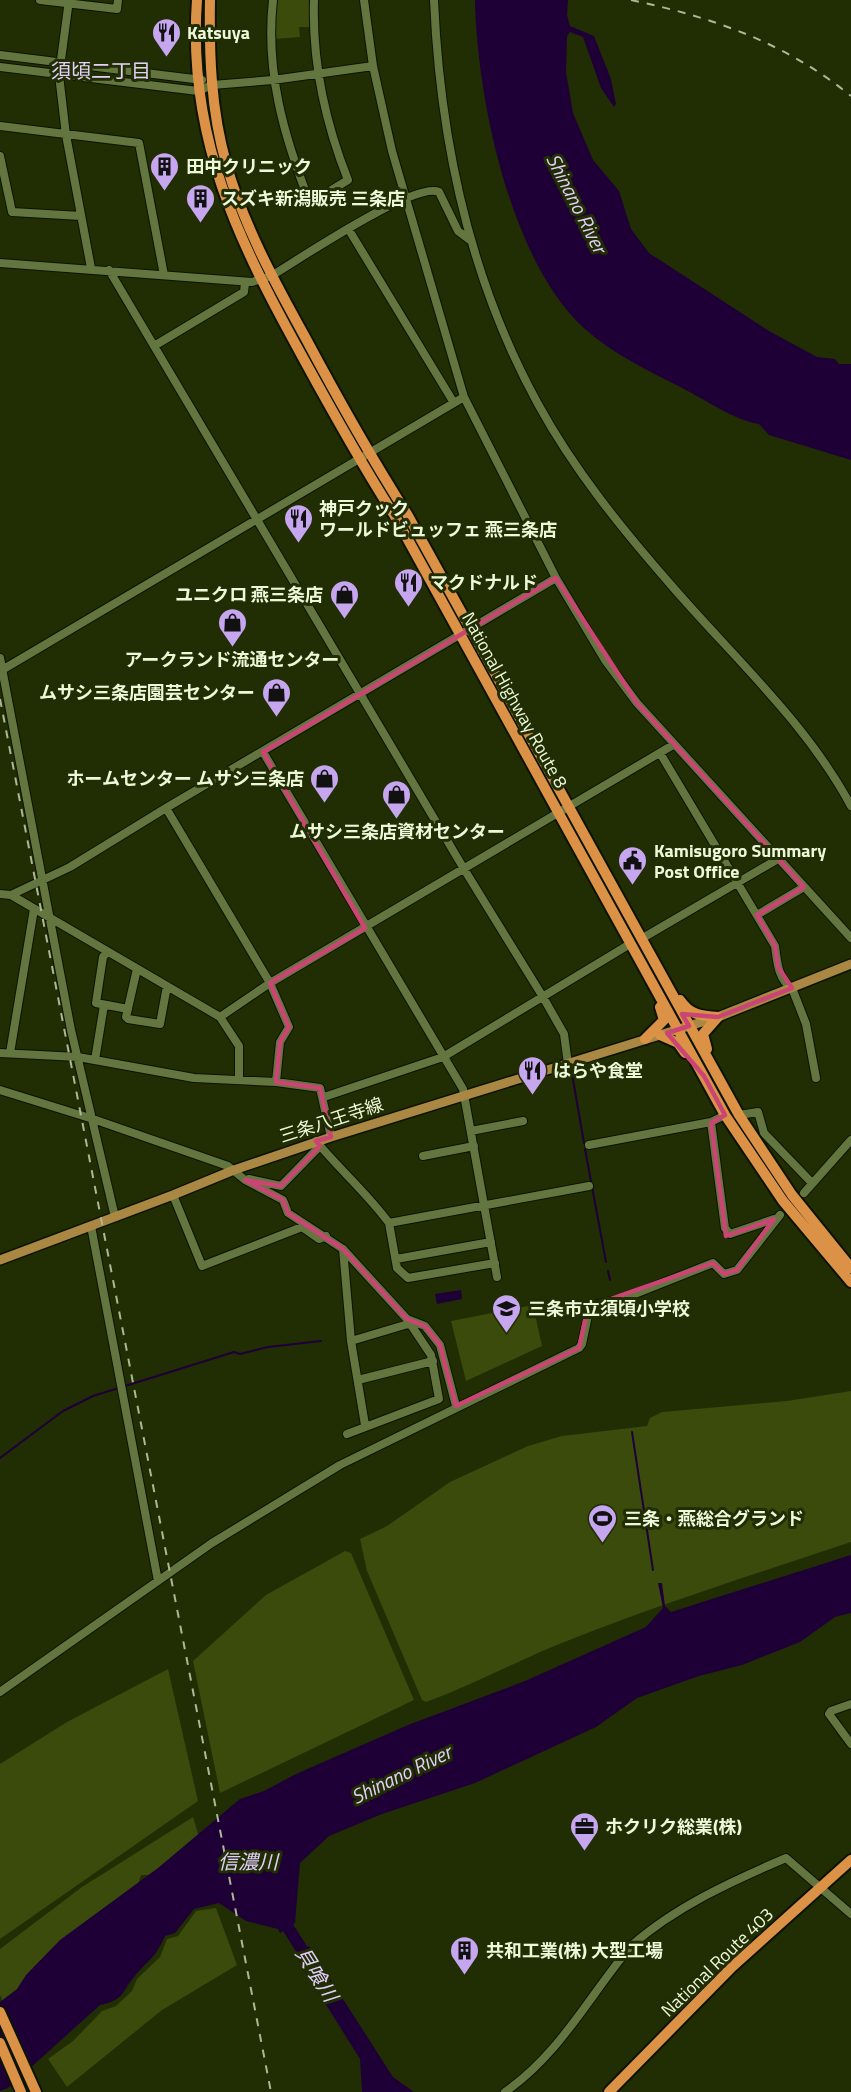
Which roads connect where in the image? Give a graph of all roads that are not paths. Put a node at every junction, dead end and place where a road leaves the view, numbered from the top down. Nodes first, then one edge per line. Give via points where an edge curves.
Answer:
1 (40, 0) edge
2 (118, 0) edge
3 (197, 0) edge
4 (210, 0) edge
5 (273, 0) edge
6 (314, 0) edge
7 (364, 0) edge
8 (434, 0) edge
9 (69, 2) edge
10 (0, 55) edge
11 (60, 62) junction
12 (373, 66) junction
13 (0, 67) edge
14 (318, 74) junction
15 (59, 75) junction
16 (198, 78) junction
17 (273, 80) junction
18 (212, 85) junction
19 (198, 91) junction
20 (0, 126) edge
21 (66, 135) junction
22 (0, 156) edge
23 (406, 196) junction
24 (81, 216) junction
25 (349, 230) junction
26 (470, 240) junction
27 (0, 263) edge
28 (91, 268) junction
29 (109, 270) junction
30 (164, 275) junction
31 (272, 276) junction
32 (260, 279) junction
33 (245, 283) junction
34 (154, 346) junction
35 (464, 397) junction
36 (454, 403) junction
37 (363, 457) junction
38 (259, 519) junction
39 (556, 578) junction
40 (471, 628) junction
41 (460, 635) junction
42 (0, 658) edge
43 (2, 670) junction
44 (362, 694) junction
45 (673, 745) junction
46 (263, 752) junction
47 (660, 753) junction
48 (851, 806) edge
49 (570, 807) junction
50 (166, 808) junction
51 (559, 814) junction
52 (778, 859) junction
53 (464, 869) junction
54 (43, 880) junction
55 (738, 883) junction
56 (804, 887) junction
57 (0, 894) edge
58 (11, 895) junction
59 (34, 909) junction
60 (757, 915) junction
61 (50, 919) junction
62 (365, 928) junction
63 (851, 938) edge
64 (641, 939) junction
65 (630, 944) junction
66 (107, 952) junction
67 (851, 964) edge
68 (644, 968) junction
69 (137, 969) junction
70 (661, 975) junction
71 (270, 983) junction
72 (167, 986) junction
73 (792, 988) junction
74 (543, 997) junction
75 (104, 1005) junction
76 (128, 1009) junction
77 (220, 1017) junction
78 (718, 1017) junction
79 (684, 1028) junction
80 (660, 1035) junction
81 (645, 1039) junction
82 (0, 1053) edge
83 (10, 1053) junction
84 (78, 1057) junction
85 (443, 1057) junction
86 (95, 1060) junction
87 (568, 1064) junction
88 (704, 1076) junction
89 (816, 1078) dead end
90 (238, 1079) junction
91 (276, 1082) junction
92 (720, 1083) junction
93 (0, 1090) edge
94 (465, 1095) junction
95 (324, 1097) junction
96 (725, 1115) junction
97 (739, 1115) junction
98 (93, 1119) junction
99 (523, 1121) dead end
100 (711, 1122) junction
101 (471, 1131) junction
102 (331, 1137) junction
103 (851, 1140) edge
104 (318, 1144) junction
105 (589, 1145) dead end
106 (474, 1146) junction
107 (423, 1156) dead end
108 (234, 1170) junction
109 (245, 1180) junction
110 (812, 1183) junction
111 (589, 1186) dead end
112 (804, 1193) dead end
113 (173, 1196) junction
114 (484, 1206) junction
115 (115, 1217) junction
116 (389, 1223) junction
117 (92, 1226) junction
118 (811, 1228) junction
119 (326, 1236) junction
120 (491, 1242) junction
121 (343, 1248) junction
122 (396, 1259) junction
123 (0, 1260) edge
124 (495, 1263) junction
125 (851, 1268) edge
126 (497, 1276) dead end
127 (851, 1282) edge
128 (407, 1322) junction
129 (351, 1341) junction
130 (433, 1361) junction
131 (358, 1380) junction
132 (456, 1406) junction
133 (365, 1425) junction
134 (346, 1434) dead end
135 (158, 1581) junction
136 (0, 1692) edge
137 (851, 1704) edge
138 (851, 1744) edge
139 (851, 1860) edge
140 (821, 1887) junction
141 (851, 1914) edge
142 (0, 2012) edge
143 (0, 2043) edge
144 (21, 2092) edge
145 (36, 2092) edge
146 (505, 2092) edge
147 (609, 2092) edge

1 - 9 street
2 - 9 street via 117,9
3 - 16 highway, National Highway Route 8
4 - 18 highway, National Highway Route 8
5 - 17 street
6 - 14 street
7 - 12 street
8 - 26 street via 445,111
9 - 11 street
10 - 11 street
11 - 15 street
11 - 16 street
12 - 14 street
12 - 23 street
13 - 15 street
14 - 17 street
14 - 17 street via 325,112 348,180 310,203 284,130
15 - 19 street
15 - 21 street
16 - 18 street
16 - 19 highway, National Highway Route 8
17 - 18 street
18 - 19 street
18 - 31 highway, National Highway Route 8 via 226,164
19 - 32 highway, National Highway Route 8 via 214,168
20 - 21 street
21 - 24 street
21 - 30 street via 139,143
22 - 24 street via 12,212
23 - 25 street
23 - 26 street via 422,191 439,192 458,231
23 - 35 street
24 - 28 street
25 - 31 street
25 - 36 street
26 - 48 street via 496,317 526,381 574,463 646,556 795,724
27 - 28 street
28 - 29 street
29 - 30 street
29 - 34 street
30 - 33 street
31 - 32 street
31 - 37 highway, National Highway Route 8
32 - 33 street
32 - 37 highway, National Highway Route 8
33 - 34 street via 244,292
34 - 38 street
35 - 36 street
35 - 39 street
36 - 37 street
37 - 38 street
37 - 40 highway, National Highway Route 8 via 407,514
37 - 41 highway, National Highway Route 8
38 - 43 street
38 - 44 street
39 - 40 street
39 - 45 street via 605,660
40 - 41 street
40 - 49 highway, National Highway Route 8
41 - 44 street
41 - 51 highway, National Highway Route 8
42 - 43 street
43 - 54 street
44 - 46 street
44 - 53 street
45 - 47 street
45 - 52 street
46 - 50 street
46 - 62 street
47 - 49 street
47 - 55 street
49 - 51 street
49 - 64 highway, National Highway Route 8
50 - 54 street
50 - 71 street
51 - 53 street
51 - 65 highway, National Highway Route 8
52 - 55 street
52 - 56 street
53 - 62 street
53 - 74 street
54 - 58 street
54 - 61 street
55 - 60 street
55 - 64 street
56 - 60 street
56 - 63 street
57 - 58 street
58 - 59 street
59 - 61 street
59 - 83 street
60 - 73 street via 775,946 778,967
61 - 66 street
61 - 84 street
62 - 71 street
62 - 85 street
64 - 70 highway, National Highway Route 8
65 - 68 highway, National Highway Route 8
65 - 74 street
66 - 69 street
66 - 75 street via 95,1000
67 - 73 main road, 三条八王寺線
68 - 79 highway, National Highway Route 8
68 - 81 highway via 664,1017
69 - 72 street
69 - 76 street
70 - 78 highway via 686,1008
70 - 79 highway, National Highway Route 8
71 - 77 street
71 - 91 street via 289,1027 280,1042
72 - 76 street via 160,1024 128,1019
72 - 77 street
73 - 78 main road, 三条八王寺線
73 - 89 street via 806,1024
74 - 85 street
74 - 87 street via 564,1034
75 - 76 street
75 - 86 street
77 - 90 street via 239,1046
78 - 79 main road, 三条八王寺線
78 - 92 highway via 705,1031 703,1040 720,1073
79 - 80 main road, 三条八王寺線
79 - 88 highway, National Highway Route 8
79 - 92 highway, National Highway Route 8
80 - 81 main road, 三条八王寺線
80 - 88 highway via 678,1043 696,1072
81 - 87 main road, 三条八王寺線
82 - 83 street
83 - 84 street
84 - 86 street
84 - 98 street
85 - 94 street
85 - 95 street
86 - 90 street via 194,1078
87 - 94 main road, 三条八王寺線
88 - 96 highway, National Highway Route 8
90 - 91 street
91 - 95 street via 320,1088
92 - 97 highway, National Highway Route 8
93 - 98 street
94 - 101 street
94 - 102 main road, 三条八王寺線
95 - 102 street
96 - 100 street
96 - 118 highway, National Highway Route 8 via 783,1201
97 - 110 street via 758,1112 764,1133
97 - 118 highway, National Highway Route 8
98 - 108 street
98 - 115 street
99 - 101 street
100 - 105 street
100 - 132 street via 725,1228 730,1234 777,1217 737,1270 724,1274 713,1263 622,1299 590,1306 579,1348
101 - 106 street
102 - 104 main road, 三条八王寺線
103 - 110 street
104 - 108 main road, 三条八王寺線
104 - 109 street via 281,1186
104 - 116 street via 345,1176 364,1190
106 - 107 street
106 - 114 street
108 - 109 street
108 - 113 main road, 三条八王寺線
109 - 119 street via 283,1200 288,1213
110 - 112 street
111 - 114 street
113 - 115 main road, 三条八王寺線
113 - 119 street via 202,1266 302,1227 319,1239
114 - 116 street
114 - 120 street
115 - 117 main road, 三条八王寺線
116 - 122 street
117 - 123 main road, 三条八王寺線
117 - 135 street
118 - 125 highway, National Highway Route 8
118 - 127 highway, National Highway Route 8
119 - 121 street
120 - 122 street
120 - 124 street
121 - 128 street
121 - 129 street
122 - 124 street via 400,1274 408,1278
124 - 126 street
128 - 129 street
128 - 130 street via 420,1335
128 - 132 street via 425,1326 440,1345
129 - 131 street
130 - 131 street
130 - 133 street via 439,1399
131 - 133 street
132 - 135 street via 340,1465 212,1543
133 - 134 street
135 - 136 street
137 - 138 street via 829,1714
139 - 140 highway, National Route 403
140 - 141 street
140 - 146 street via 786,1858 674,1914 631,1946 557,2046
140 - 147 highway, National Route 403 via 732,1967
142 - 145 highway
143 - 144 highway

